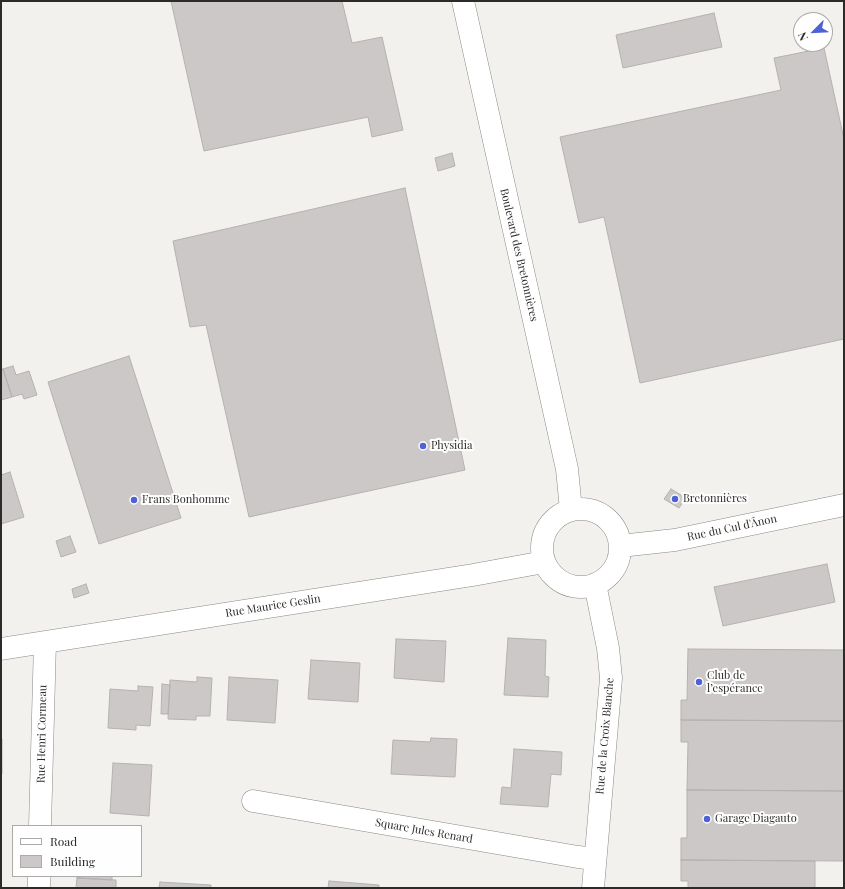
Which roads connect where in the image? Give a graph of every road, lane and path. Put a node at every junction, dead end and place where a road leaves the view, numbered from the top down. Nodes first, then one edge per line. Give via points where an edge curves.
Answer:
1 (463, 1) edge
2 (844, 505) edge
3 (571, 510) junction
4 (620, 546) junction
5 (544, 562) junction
6 (595, 584) junction
7 (45, 642) junction
8 (1, 649) edge
9 (253, 801) dead end
10 (40, 825) edge
11 (595, 859) junction
12 (39, 877) edge
13 (39, 888) edge
14 (593, 888) edge

1 - 3 street, Boulevard des Bretonnières via 567,469
2 - 4 street, Rue du Cul d'Ânon via 675,540
3 - 4 street via 585,509 601,514 617,533
3 - 5 street via 560,514 546,531 542,548
4 - 6 street via 616,565 607,577
5 - 6 street via 559,581 572,586 586,587
5 - 7 street, Rue Maurice Geslin
6 - 11 street, Rue de la Croix Blanche via 608,648 611,678
7 - 8 street, Rue Maurice Geslin
7 - 10 street, Rue Henri Cormeau
9 - 11 street, Square Jules Renard
11 - 14 street, Rue de la Croix Blanche
12 - 13 street

